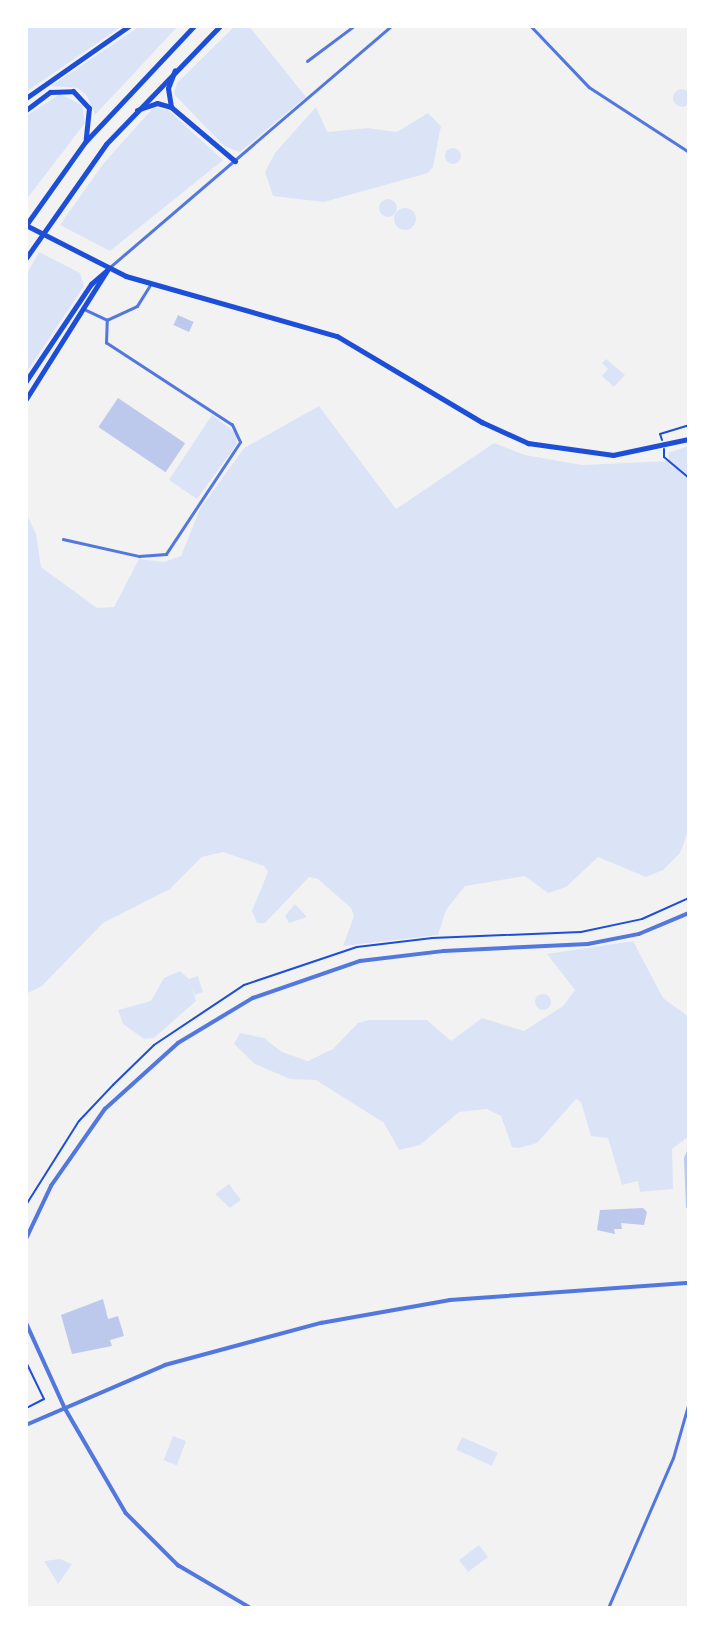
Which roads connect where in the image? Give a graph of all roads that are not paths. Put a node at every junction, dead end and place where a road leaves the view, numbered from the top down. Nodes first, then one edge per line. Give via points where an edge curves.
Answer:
1 (129, 26) edge
2 (194, 26) edge
3 (220, 26) edge
4 (354, 26) edge
5 (391, 26) edge
6 (530, 26) edge
7 (307, 61) dead end
8 (177, 67) junction
9 (26, 98) edge
10 (171, 107) junction
11 (26, 110) edge
12 (135, 110) junction
13 (85, 142) junction
14 (689, 152) edge
15 (235, 162) junction
16 (26, 225) edge
17 (26, 258) edge
18 (108, 269) junction
19 (150, 285) junction
20 (86, 310) junction
21 (107, 320) junction
22 (26, 381) edge
23 (26, 398) edge
24 (689, 439) edge
25 (64, 539) dead end
26 (689, 913) edge
27 (26, 1239) edge
28 (689, 1283) edge
29 (26, 1322) edge
30 (689, 1402) edge
31 (65, 1408) junction
32 (26, 1425) edge
33 (251, 1608) edge
34 (608, 1608) edge

1 - 9 highway
2 - 13 highway
3 - 8 highway
4 - 7 street
5 - 15 street
6 - 14 street via 589,88
8 - 10 highway via 168,88
8 - 12 highway
10 - 12 highway via 157,103
10 - 15 highway
11 - 13 highway via 50,92 73,91 89,108
12 - 17 highway via 68,194
13 - 16 highway
15 - 18 street
16 - 18 main road
18 - 19 main road
18 - 20 highway
18 - 22 highway via 91,284
19 - 21 street via 138,306
19 - 24 main road via 292,320 337,336 482,422 528,443 613,455
20 - 21 street
20 - 23 highway
21 - 25 street via 106,343 232,425 240,442 166,554 139,556
26 - 27 street via 639,934 588,944 385,956 324,970 253,998 178,1043 105,1109 51,1186
28 - 31 street via 483,1297 338,1320 165,1365
29 - 31 street
30 - 34 street via 673,1458
31 - 32 street
31 - 33 street via 108,1489 136,1526 191,1574

